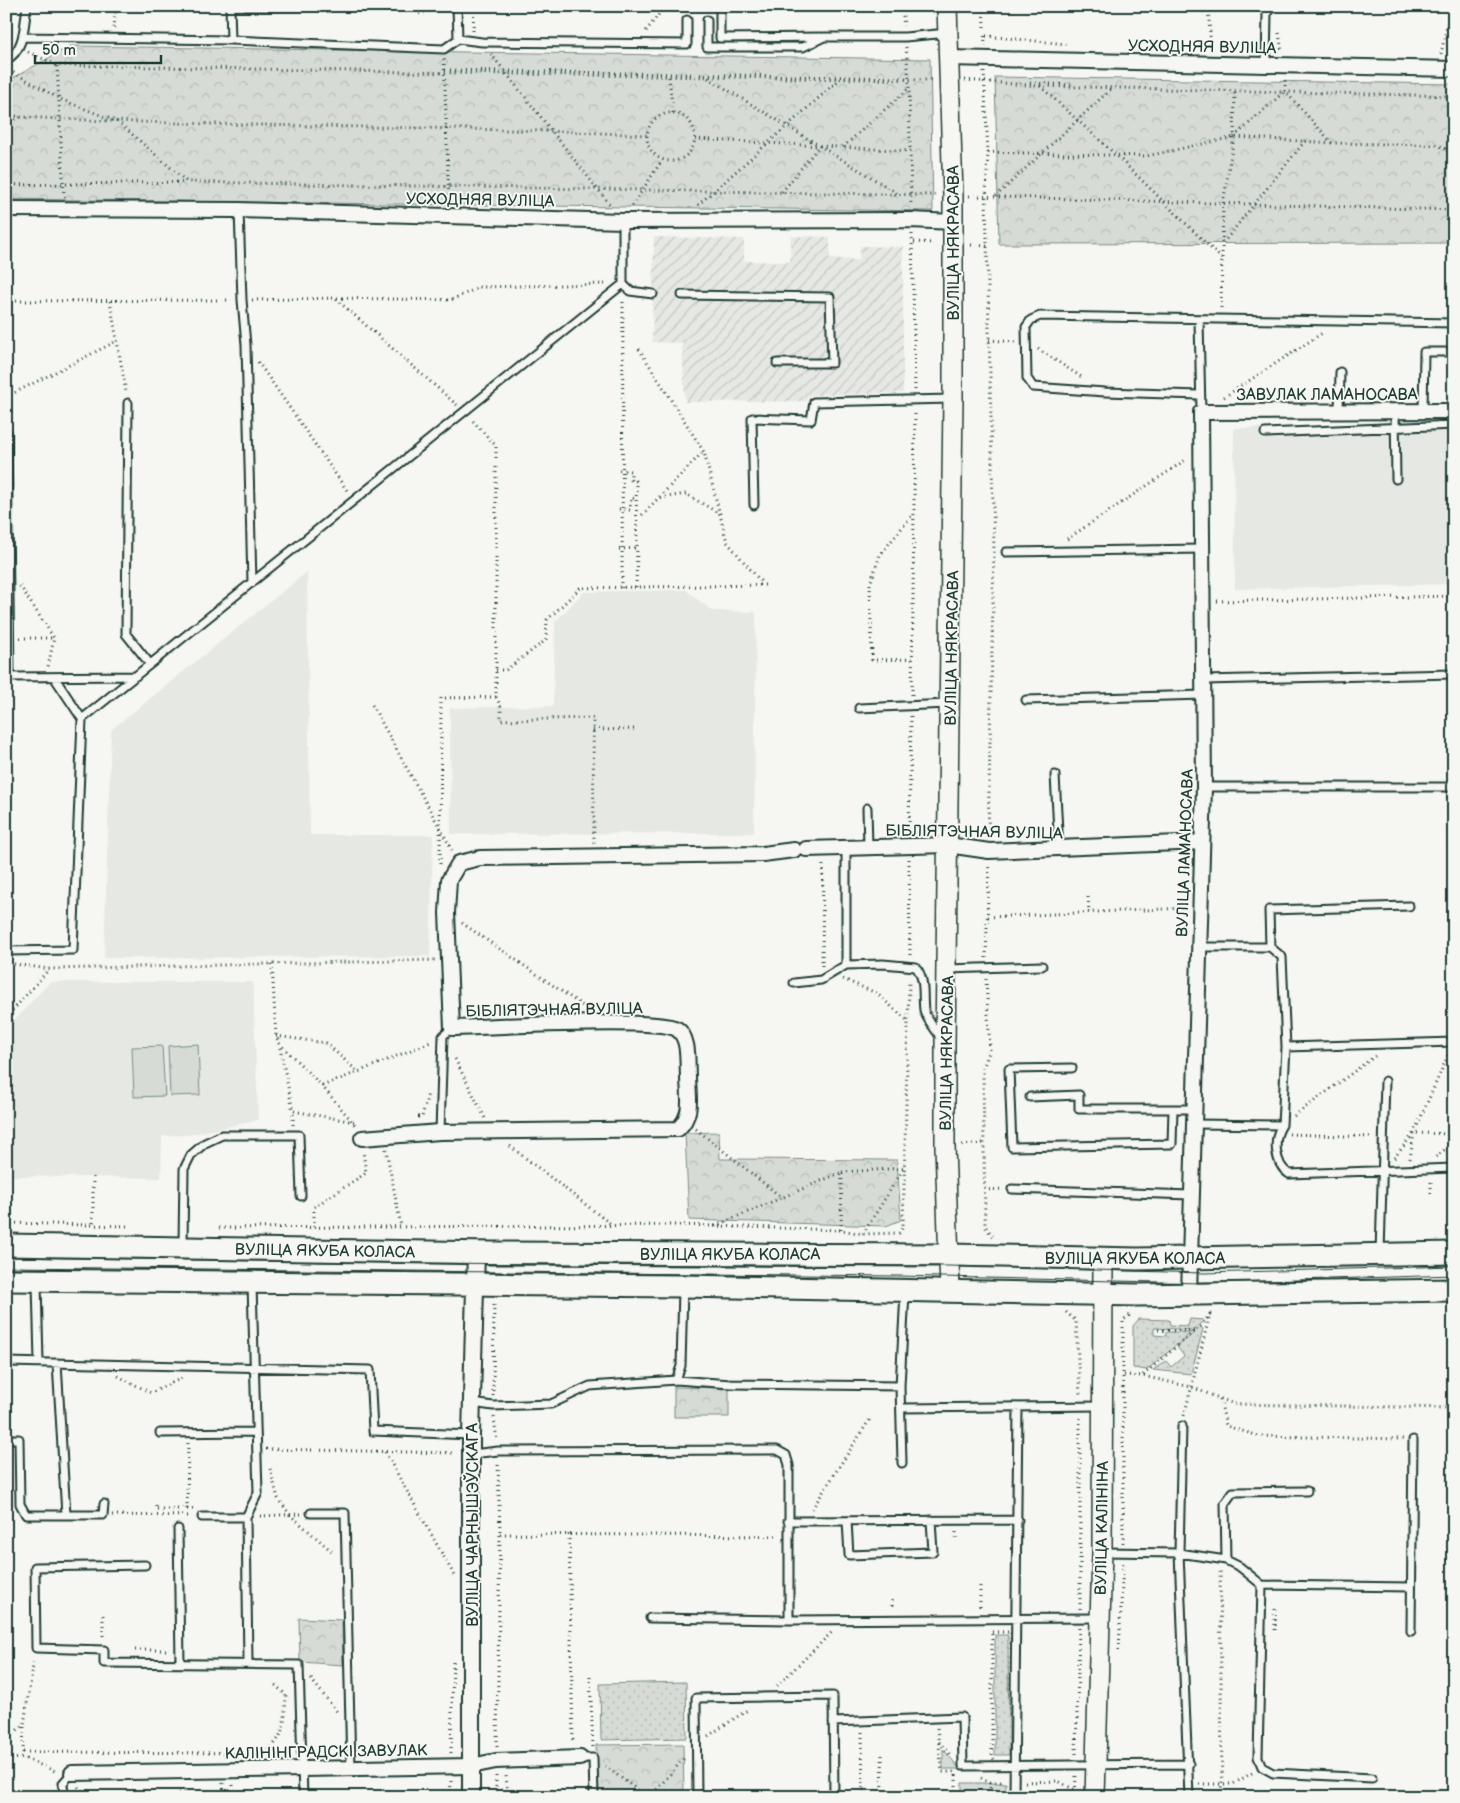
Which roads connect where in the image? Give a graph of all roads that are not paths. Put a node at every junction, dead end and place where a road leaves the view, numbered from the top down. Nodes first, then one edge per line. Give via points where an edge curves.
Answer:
1 (27, 6) edge
2 (230, 6) edge
3 (371, 6) edge
4 (457, 6) edge
5 (720, 6) edge
6 (947, 6) edge
7 (1272, 6) edge
8 (341, 7) edge
9 (687, 20) dead end
10 (707, 20) dead end
11 (948, 33) junction
12 (23, 37) junction
13 (824, 37) junction
14 (458, 38) junction
15 (231, 40) junction
16 (949, 58) junction
17 (6, 60) edge
18 (1266, 65) junction
19 (1454, 69) edge
20 (6, 209) edge
21 (239, 210) junction
22 (623, 220) junction
23 (952, 222) junction
24 (623, 284) junction
25 (653, 294) dead end
26 (682, 295) dead end
27 (1198, 320) junction
28 (1454, 324) edge
29 (1454, 352) edge
30 (776, 363) dead end
31 (1340, 372) dead end
32 (1200, 395) junction
33 (954, 399) junction
34 (128, 403) road end
35 (1395, 411) junction
36 (1423, 411) junction
37 (1454, 411) edge
38 (1201, 412) junction
39 (1339, 412) junction
40 (1454, 425) edge
41 (1395, 428) junction
42 (8, 432) edge
43 (1265, 433) dead end
44 (1396, 480) dead end
45 (754, 506) dead end
46 (1202, 548) junction
47 (1006, 552) dead end
48 (252, 583) junction
49 (150, 664) junction
50 (1454, 674) edge
51 (136, 676) junction
52 (50, 677) junction
53 (1204, 680) junction
54 (1204, 695) junction
55 (1026, 700) dead end
56 (950, 704) junction
57 (859, 708) dead end
58 (82, 719) junction
59 (1055, 775) dead end
60 (1204, 787) junction
61 (1451, 787) edge
62 (867, 808) dead end
63 (1202, 842) junction
64 (948, 845) junction
65 (868, 847) junction
66 (846, 848) junction
67 (1059, 850) junction
68 (1409, 906) dead end
69 (1199, 947) junction
70 (1270, 947) junction
71 (6, 951) edge
72 (846, 965) junction
73 (1042, 966) dead end
74 (947, 969) junction
75 (794, 983) dead end
76 (447, 1032) junction
77 (1454, 1042) edge
78 (945, 1045) junction
79 (1286, 1047) junction
80 (1072, 1068) dead end
81 (1385, 1081) dead end
82 (1030, 1097) dead end
83 (1172, 1109) junction
84 (1194, 1109) junction
85 (1194, 1124) junction
86 (1282, 1125) junction
87 (440, 1132) junction
88 (362, 1138) road end
89 (1454, 1168) edge
90 (1383, 1172) junction
91 (1012, 1189) road end
92 (301, 1196) dead end
93 (1191, 1196) junction
94 (183, 1237) junction
95 (6, 1245) edge
96 (476, 1252) junction
97 (1454, 1253) edge
98 (949, 1255) junction
99 (1380, 1256) junction
100 (1104, 1259) junction
101 (1190, 1259) junction
102 (6, 1280) edge
103 (37, 1280) junction
104 (252, 1283) junction
105 (476, 1286) junction
106 (683, 1286) junction
107 (905, 1290) junction
108 (950, 1290) junction
109 (1454, 1290) edge
110 (1103, 1294) junction
111 (1189, 1294) junction
112 (6, 1362) edge
113 (39, 1362) junction
114 (57, 1362) junction
115 (253, 1368) junction
116 (676, 1380) junction
117 (900, 1386) junction
118 (473, 1403) junction
119 (1102, 1406) junction
120 (1018, 1407) junction
121 (902, 1408) junction
122 (1182, 1426) road end
123 (255, 1432) junction
124 (160, 1433) dead end
125 (471, 1435) junction
126 (6, 1439) edge
127 (1413, 1440) road end
128 (464, 1453) junction
129 (902, 1463) dead end
130 (1307, 1491) dead end
131 (104, 1504) dead end
132 (311, 1513) road end
133 (66, 1515) junction
134 (202, 1517) road end
135 (246, 1517) junction
136 (931, 1520) junction
137 (1018, 1520) junction
138 (788, 1521) junction
139 (847, 1521) junction
140 (178, 1529) dead end
141 (1102, 1552) junction
142 (1179, 1554) junction
143 (1223, 1560) junction
144 (145, 1565) dead end
145 (1262, 1585) junction
146 (1410, 1587) junction
147 (650, 1618) dead end
148 (1015, 1618) junction
149 (1099, 1618) junction
150 (789, 1620) junction
151 (1411, 1632) dead end
152 (178, 1663) junction
153 (248, 1663) junction
154 (834, 1723) junction
155 (582, 1758) joint
156 (1095, 1764) junction
157 (1188, 1764) junction
158 (471, 1766) junction
159 (1014, 1766) junction
160 (350, 1768) junction
161 (302, 1770) junction
162 (69, 1775) joint
163 (1372, 1778) dead end
164 (64, 1796) edge
165 (302, 1797) edge
166 (471, 1797) edge
167 (594, 1797) edge
168 (697, 1797) edge
169 (834, 1797) edge
170 (1014, 1797) edge
171 (1095, 1797) edge
172 (1189, 1797) edge

1 - 12 lane
2 - 8 lane
2 - 15 lane
3 - 8 lane
4 - 14 lane
5 - 13 lane via 720,38
6 - 11 main road, ВУЛІЦА НЯКРАСАВА
7 - 18 lane via 1267,13
9 - 14 lane via 687,44 482,42
10 - 13 lane via 707,47 803,47
11 - 13 lane via 905,37
11 - 16 main road, ВУЛІЦА НЯКРАСАВА
12 - 15 lane
12 - 17 lane via 19,48
14 - 15 lane via 444,49
16 - 18 street, УСХОДНЯЯ ВУЛІЦА
16 - 23 main road, ВУЛІЦА НЯКРАСАВА
18 - 19 street, УСХОДНЯЯ ВУЛІЦА
20 - 21 street, УСХОДНЯЯ ВУЛІЦА
21 - 22 street, УСХОДНЯЯ ВУЛІЦА
21 - 48 lane
22 - 23 street, УСХОДНЯЯ ВУЛІЦА
22 - 24 lane
23 - 33 main road, ВУЛІЦА НЯКРАСАВА
24 - 25 lane via 630,291
24 - 48 lane
26 - 30 lane via 830,296 832,363
27 - 28 lane
27 - 32 lane
27 - 32 lane via 1040,316 1030,320 1026,328 1027,378 1032,387
29 - 36 lane via 1424,352
31 - 39 lane
32 - 38 lane
33 - 45 lane via 814,402 811,420 752,418
33 - 56 main road, ВУЛІЦА НЯКРАСАВА
34 - 49 lane via 126,634
35 - 36 street, ЗАВУЛАК ЛАМАНОСАВА
35 - 39 street, ЗАВУЛАК ЛАМАНОСАВА
35 - 41 lane
36 - 37 street, ЗАВУЛАК ЛАМАНОСАВА
38 - 39 street, ЗАВУЛАК ЛАМАНОСАВА
38 - 46 street, ВУЛІЦА ЛАМАНОСАВА
40 - 41 lane
41 - 43 lane
41 - 44 lane
42 - 52 lane via 10,677
46 - 47 lane
46 - 53 street, ВУЛІЦА ЛАМАНОСАВА
48 - 49 lane
49 - 51 lane
50 - 53 lane
51 - 52 lane
51 - 58 lane
52 - 58 lane
53 - 54 street, ВУЛІЦА ЛАМАНОСАВА
54 - 55 lane
54 - 60 street, ВУЛІЦА ЛАМАНОСАВА
56 - 57 lane
56 - 64 main road, ВУЛІЦА НЯКРАСАВА
58 - 71 lane via 74,950
59 - 67 lane
60 - 61 lane
60 - 63 street, ВУЛІЦА ЛАМАНОСАВА
62 - 65 lane
63 - 67 street, БІБЛІЯТЭЧНАЯ ВУЛІЦА
63 - 69 street, ВУЛІЦА ЛАМАНОСАВА
64 - 65 street, БІБЛІЯТЭЧНАЯ ВУЛІЦА
64 - 67 street, БІБЛІЯТЭЧНАЯ ВУЛІЦА via 989,851
64 - 74 main road, ВУЛІЦА НЯКРАСАВА
65 - 66 street, БІБЛІЯТЭЧНАЯ ВУЛІЦА
66 - 72 lane
66 - 76 street, БІБЛІЯТЭЧНАЯ ВУЛІЦА via 763,854 480,858 459,863 449,880
68 - 70 lane via 1269,910
69 - 70 lane
69 - 84 street, ВУЛІЦА ЛАМАНОСАВА
70 - 79 lane via 1282,957
72 - 75 lane via 821,980
72 - 78 lane via 916,967 920,973 924,1012
73 - 74 lane
74 - 78 main road, ВУЛІЦА НЯКРАСАВА
76 - 87 lane
76 - 87 street, БІБЛІЯТЭЧНАЯ ВУЛІЦА via 664,1024 678,1030 686,1044 689,1110 686,1121 678,1129
77 - 79 lane
78 - 98 main road, ВУЛІЦА НЯКРАСАВА
79 - 86 lane
80 - 83 lane via 1009,1068 1012,1147 1172,1144
81 - 90 lane
82 - 83 lane via 1079,1095 1079,1109
83 - 84 lane
84 - 85 street, ВУЛІЦА ЛАМАНОСАВА
85 - 86 lane
85 - 93 street, ВУЛІЦА ЛАМАНОСАВА
86 - 90 lane via 1276,1134 1278,1160 1289,1174
87 - 88 street
89 - 90 lane
90 - 99 lane
91 - 93 lane
92 - 94 lane via 299,1135 222,1135 191,1155 184,1169
93 - 101 street, ВУЛІЦА ЛАМАНОСАВА
94 - 95 main road, ВУЛІЦА ЯКУБА КОЛАСА
94 - 96 main road, ВУЛІЦА ЯКУБА КОЛАСА
96 - 98 main road, ВУЛІЦА ЯКУБА КОЛАСА
96 - 105 street, ВУЛІЦА ЧАРНЫШЭЎСКАГА
97 - 99 main road, ВУЛІЦА ЯКУБА КОЛАСА
98 - 100 main road, ВУЛІЦА ЯКУБА КОЛАСА
98 - 108 main road, ВУЛІЦА НЯКРАСАВА
99 - 101 main road, ВУЛІЦА ЯКУБА КОЛАСА
100 - 101 main road, ВУЛІЦА ЯКУБА КОЛАСА
100 - 110 main road, ВУЛІЦА КАЛІНІНА
101 - 111 street, ВУЛІЦА ЛАМАНОСАВА
102 - 103 main road, ВУЛІЦА ЯКУБА КОЛАСА
103 - 104 main road, ВУЛІЦА ЯКУБА КОЛАСА
103 - 113 lane
104 - 105 main road, ВУЛІЦА ЯКУБА КОЛАСА
104 - 115 lane
105 - 106 main road, ВУЛІЦА ЯКУБА КОЛАСА
105 - 118 street, ВУЛІЦА ЧАРНЫШЭЎСКАГА
106 - 107 main road, ВУЛІЦА ЯКУБА КОЛАСА
106 - 116 lane via 681,1366
107 - 108 main road, ВУЛІЦА ЯКУБА КОЛАСА
107 - 117 lane
108 - 110 main road, ВУЛІЦА ЯКУБА КОЛАСА
109 - 111 main road, ВУЛІЦА ЯКУБА КОЛАСА
110 - 111 main road, ВУЛІЦА ЯКУБА КОЛАСА
110 - 119 main road, ВУЛІЦА КАЛІНІНА
112 - 113 lane
113 - 114 lane
114 - 115 lane
114 - 133 lane
115 - 123 lane
115 - 125 lane via 370,1370 373,1431
116 - 117 lane via 731,1384
116 - 118 lane via 590,1386 551,1404 493,1406
117 - 121 lane
118 - 125 street, ВУЛІЦА ЧАРНЫШЭЎСКАГА
119 - 120 lane
119 - 141 main road, ВУЛІЦА КАЛІНІНА
120 - 121 lane
120 - 137 lane
121 - 129 lane
122 - 142 lane
123 - 124 lane
123 - 135 lane via 258,1493
125 - 128 street, ВУЛІЦА ЧАРНЫШЭЎСКАГА
126 - 133 lane via 19,1440 20,1504 26,1516
127 - 146 lane
128 - 138 lane via 777,1450 786,1455 789,1465
128 - 158 street, ВУЛІЦА ЧАРНЫШЭЎСКАГА
130 - 143 lane via 1233,1492 1224,1503
131 - 133 lane via 104,1515
132 - 160 lane via 345,1513
134 - 135 lane
135 - 153 lane
136 - 137 lane
136 - 139 lane
136 - 139 lane via 933,1552 849,1555
137 - 148 lane
138 - 139 lane
138 - 150 lane
140 - 152 lane
141 - 142 lane
141 - 149 main road, ВУЛІЦА КАЛІНІНА
142 - 143 lane
142 - 157 lane
143 - 145 lane via 1240,1567
144 - 152 lane via 35,1566 36,1648 104,1650 104,1663
145 - 146 lane
145 - 163 lane via 1258,1757 1262,1767 1273,1773
146 - 151 lane
147 - 150 lane
148 - 149 lane
148 - 150 lane
148 - 159 lane
149 - 156 main road, ВУЛІЦА КАЛІНІНА
152 - 153 lane
153 - 161 lane via 299,1665
154 - 159 lane via 962,1717 963,1766
154 - 168 lane via 833,1696 696,1698
154 - 169 lane
155 - 158 street, КАЛІНІНГРАДСКІ ЗАВУЛАК via 496,1761
155 - 167 lane
156 - 157 lane
156 - 159 lane
156 - 171 main road, ВУЛІЦА КАЛІНІНА
157 - 172 lane
158 - 160 street, КАЛІНІНГРАДСКІ ЗАВУЛАК
158 - 166 street, ВУЛІЦА ЧАРНЫШЭЎСКАГА
159 - 170 lane
160 - 161 street, КАЛІНІНГРАДСКІ ЗАВУЛАК
161 - 162 street, КАЛІНІНГРАДСКІ ЗАВУЛАК
161 - 165 lane
162 - 164 lane via 63,1783

